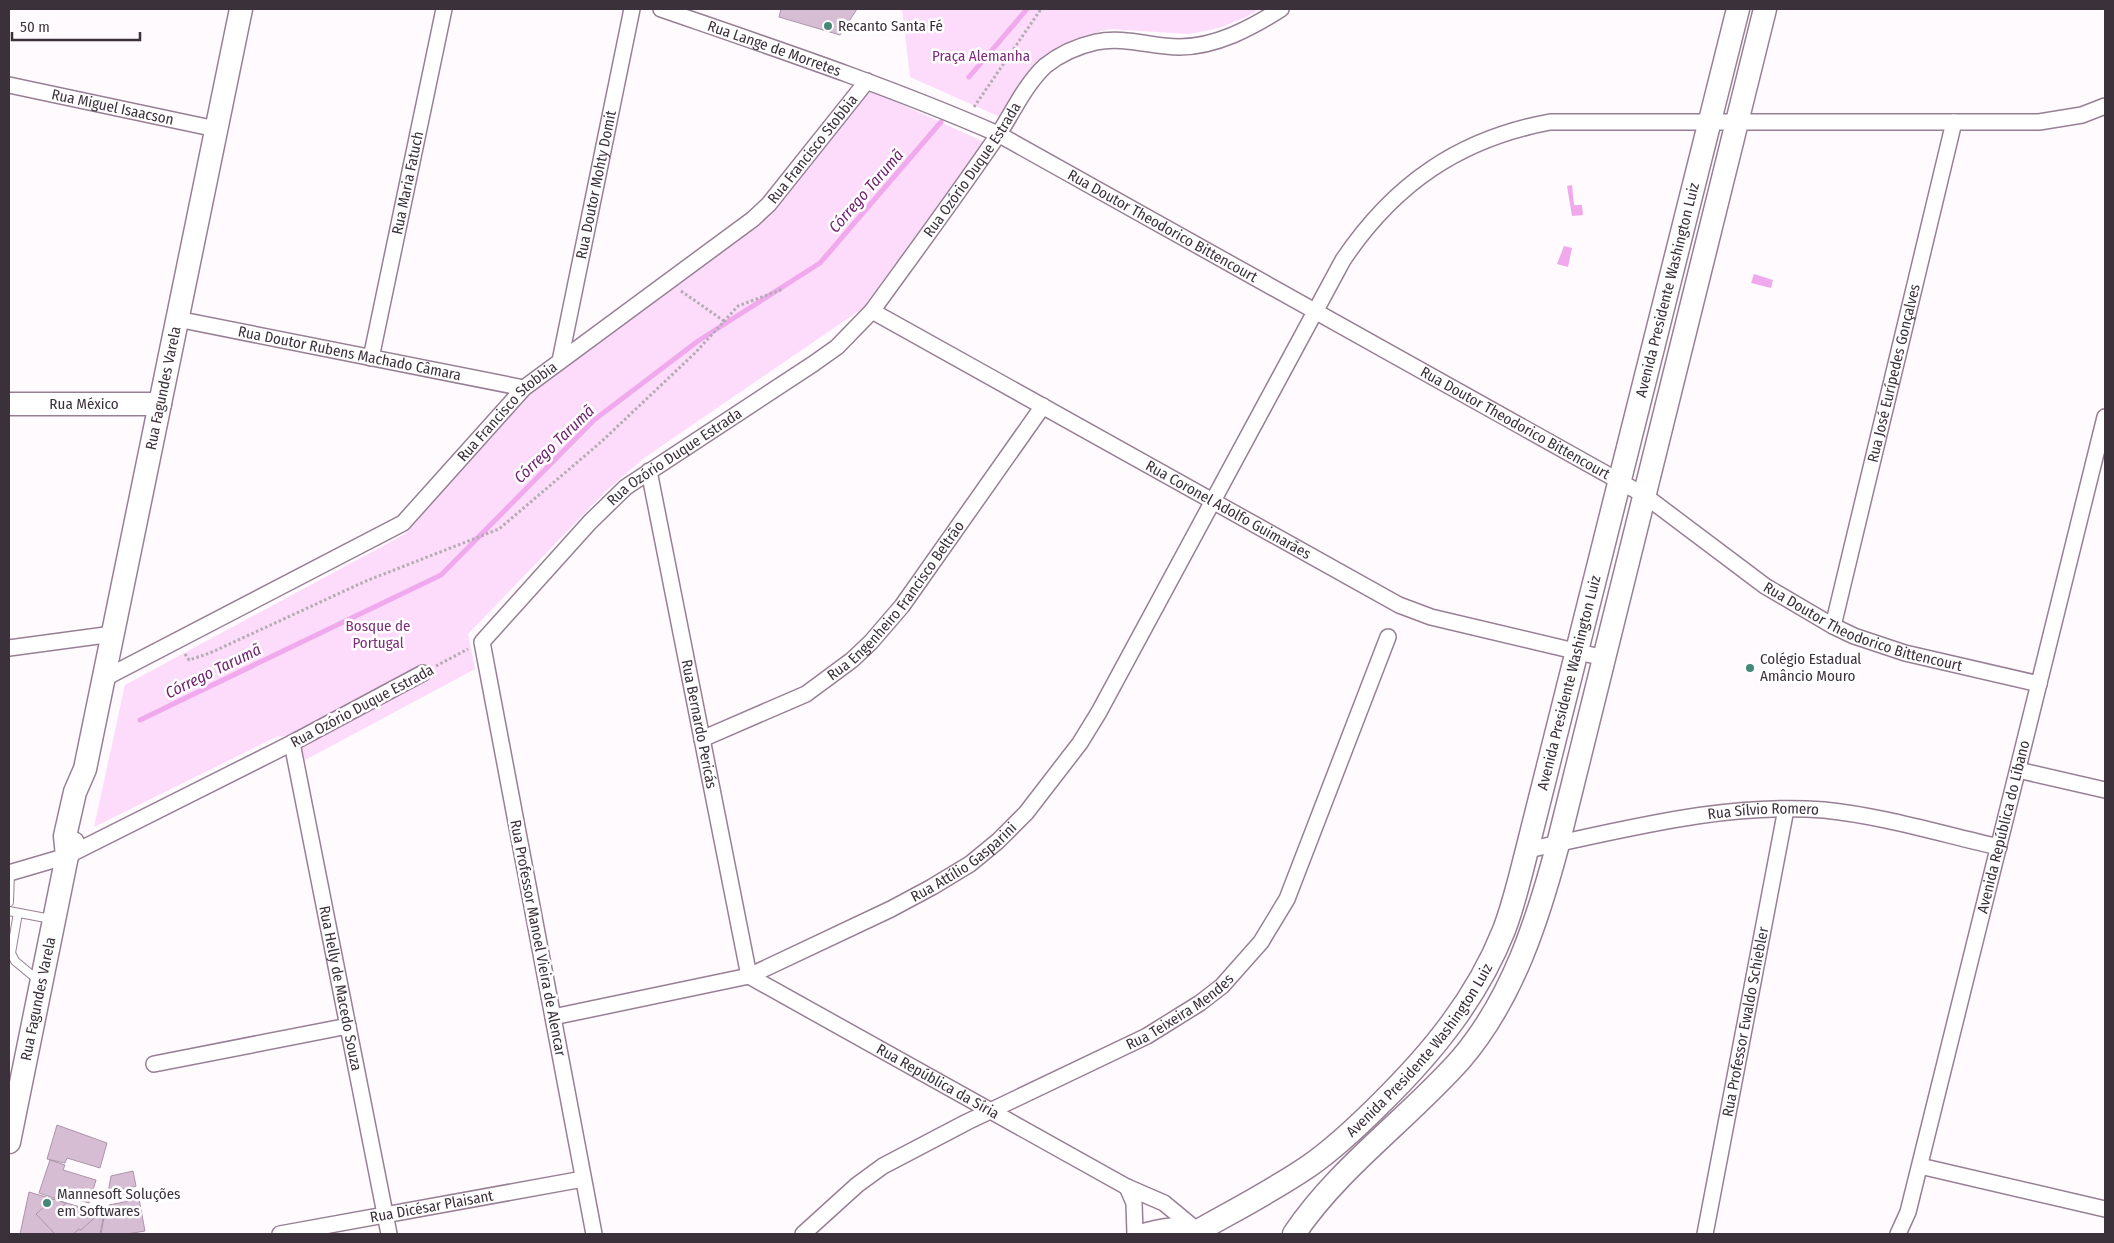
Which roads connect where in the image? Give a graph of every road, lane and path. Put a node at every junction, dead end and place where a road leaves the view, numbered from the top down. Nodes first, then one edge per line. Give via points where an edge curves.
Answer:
1 (241, 9) edge
2 (444, 9) edge
3 (632, 9) edge
4 (660, 9) edge
5 (1041, 9) edge
6 (1281, 9) edge
7 (1738, 9) edge
8 (1765, 9) edge
9 (867, 81) junction
10 (9, 85) edge
11 (2105, 106) edge
12 (966, 120) junction
13 (1710, 121) junction
14 (1737, 121) junction
15 (1954, 122) junction
16 (216, 129) junction
17 (998, 134) junction
18 (668, 282) junction
19 (783, 289) dead end
20 (1314, 311) junction
21 (872, 312) junction
22 (177, 319) junction
23 (724, 321) junction
24 (371, 358) junction
25 (560, 361) junction
26 (524, 388) junction
27 (9, 404) edge
28 (160, 404) junction
29 (1042, 406) junction
30 (2105, 417) edge
31 (649, 471) junction
32 (1619, 480) junction
33 (1644, 495) junction
34 (1212, 501) junction
35 (1833, 626) junction
36 (113, 634) junction
37 (1388, 637) dead end
38 (482, 642) junction
39 (9, 648) edge
40 (1577, 652) junction
41 (1604, 658) junction
42 (189, 660) dead end
43 (423, 673) joint
44 (103, 679) junction
45 (2039, 684) junction
46 (702, 739) junction
47 (292, 743) junction
48 (2018, 770) junction
49 (2105, 790) edge
50 (1786, 810) junction
51 (1558, 844) junction
52 (1998, 847) junction
53 (1527, 850) junction
54 (68, 856) junction
55 (9, 872) edge
56 (9, 902) edge
57 (9, 911) edge
58 (18, 913) junction
59 (54, 920) junction
60 (749, 976) junction
61 (41, 983) junction
62 (553, 1017) junction
63 (348, 1026) junction
64 (154, 1064) dead end
65 (991, 1111) junction
66 (9, 1142) edge
67 (1920, 1166) junction
68 (583, 1179) junction
69 (1127, 1187) junction
70 (2105, 1209) edge
71 (385, 1215) junction
72 (1204, 1233) edge
73 (280, 1234) edge
74 (389, 1234) edge
75 (594, 1234) edge
76 (803, 1234) edge
77 (1135, 1234) edge
78 (1147, 1234) edge
79 (1294, 1234) edge
80 (1705, 1234) edge
81 (1898, 1234) edge

1 - 16 street, Rua Fagundes Varela
2 - 24 street, Rua Maria Fatuch
3 - 25 street, Rua Doutor Mohty Domit
4 - 9 street, Rua Lange de Morretes
5 - 12 path
6 - 17 street, Rua Ozório Duque Estrada via 1241,32 1197,45 1180,47 1114,40 1077,47 1060,56 1035,77
7 - 13 street, Avenida Presidente Washington Luiz
8 - 14 street, Avenida Presidente Washington Luiz
9 - 12 street, Rua Lange de Morretes
9 - 18 street, Rua Francisco Stobbia via 769,204 734,235
10 - 16 street, Rua Miguel Isaacson
11 - 15 street, Rua Attílio Gasparini via 2060,120
12 - 17 street, Rua Lange de Morretes
13 - 14 street, Rua Attílio Gasparini
13 - 20 street, Rua Attílio Gasparini via 1550,122 1525,126 1472,145 1443,160 1394,198 1356,240
13 - 32 street, Avenida Presidente Washington Luiz
14 - 15 street, Rua Attílio Gasparini
14 - 33 street, Avenida Presidente Washington Luiz
15 - 35 street, Rua José Eurípedes Gonçalves
16 - 22 street, Rua Fagundes Varela
17 - 20 street, Rua Doutor Theodorico Bittencourt
17 - 21 street, Rua Ozório Duque Estrada
18 - 23 path
18 - 25 street, Rua Francisco Stobbia
19 - 23 path via 738,306
20 - 32 street, Rua Doutor Theodorico Bittencourt
20 - 34 street, Rua Attílio Gasparini
21 - 29 street, Rua Coronel Adolfo Guimarães
21 - 31 street, Rua Ozório Duque Estrada via 837,347
22 - 24 street, Rua Doutor Rubens Machado Câmara
22 - 28 street, Rua Fagundes Varela
23 - 42 path via 601,442 499,529 366,581
24 - 26 street, Rua Doutor Rubens Machado Câmara
25 - 26 street, Rua Francisco Stobbia
26 - 44 street, Rua Francisco Stobbia via 410,517 394,529
27 - 28 street, Rua México
28 - 36 street, Rua Fagundes Varela
29 - 34 street, Rua Coronel Adolfo Guimarães
29 - 46 street, Rua Engenheiro Francisco Beltrão via 902,606 871,642 806,694
30 - 45 street, Avenida República do Líbano
31 - 38 street, Rua Ozório Duque Estrada via 606,504
31 - 46 street, Rua Bernardo Pericás
32 - 33 street, Rua Doutor Theodorico Bittencourt
32 - 40 street, Avenida Presidente Washington Luiz
33 - 35 street, Rua Doutor Theodorico Bittencourt via 1765,586
33 - 41 street, Avenida Presidente Washington Luiz
34 - 40 street, Rua Coronel Adolfo Guimarães via 1414,612
34 - 60 street, Rua Attílio Gasparini via 1099,712 1080,743 1026,813 977,858 932,887
35 - 45 street, Rua Doutor Theodorico Bittencourt via 1905,652
36 - 39 street
36 - 44 street, Rua Fagundes Varela
37 - 65 street, Rua Teixeira Mendes via 1298,875 1277,918 1243,964 1222,986 1147,1036
38 - 43 path, Rua Ozório Duque Estrada
38 - 62 street, Rua Professor Manoel Vieira de Alencar
40 - 41 street, Rua Coronel Adolfo Guimarães
40 - 53 street, Avenida Presidente Washington Luiz
41 - 51 street, Avenida Presidente Washington Luiz
43 - 47 street, Rua Ozório Duque Estrada
44 - 54 street, Rua Fagundes Varela via 85,768 86,794
45 - 48 street, Avenida República do Líbano
46 - 60 street, Rua Bernardo Pericás
47 - 54 street, Rua Ozório Duque Estrada
47 - 63 street, Rua Helly de Macedo Souza
48 - 49 street
48 - 52 street, Avenida República do Líbano
50 - 51 street, Rua Sílvio Romero via 1710,815
50 - 52 street, Rua Sílvio Romero via 1824,810 1865,817
50 - 80 street, Rua Professor Ewaldo Schiebler
51 - 53 street, Rua Sílvio Romero
51 - 79 street, Avenida Presidente Washington Luiz via 1540,908 1521,957 1505,992 1476,1039 1444,1077 1317,1204
52 - 67 street, Avenida República do Líbano
53 - 72 street, Avenida Presidente Washington Luiz via 1507,921 1489,962 1471,996 1425,1058 1330,1151
54 - 55 street, Rua Ozório Duque Estrada
54 - 59 street, Rua Fagundes Varela
55 - 56 lane
57 - 58 lane
58 - 59 lane
58 - 61 lane via 11,953
59 - 61 street, Rua Fagundes Varela
60 - 62 street, Rua Attílio Gasparini
60 - 65 street, Rua República da Síria
61 - 66 street, Rua Fagundes Varela
62 - 68 street, Rua Professor Manoel Vieira de Alencar
63 - 64 street
63 - 71 street, Rua Helly de Macedo Souza
65 - 69 street, Rua República da Síria
65 - 76 street, Rua Teixeira Mendes via 882,1166
67 - 70 street
67 - 81 street, Avenida República do Líbano via 1908,1212
68 - 71 street, Rua Dicésar Plaisant
68 - 75 street, Rua Professor Manoel Vieira de Alencar
69 - 72 street, Rua República da Síria via 1164,1203
69 - 77 street via 1134,1203
71 - 73 street, Rua Dicésar Plaisant
71 - 74 street, Rua Helly de Macedo Souza
72 - 78 street via 1166,1229

